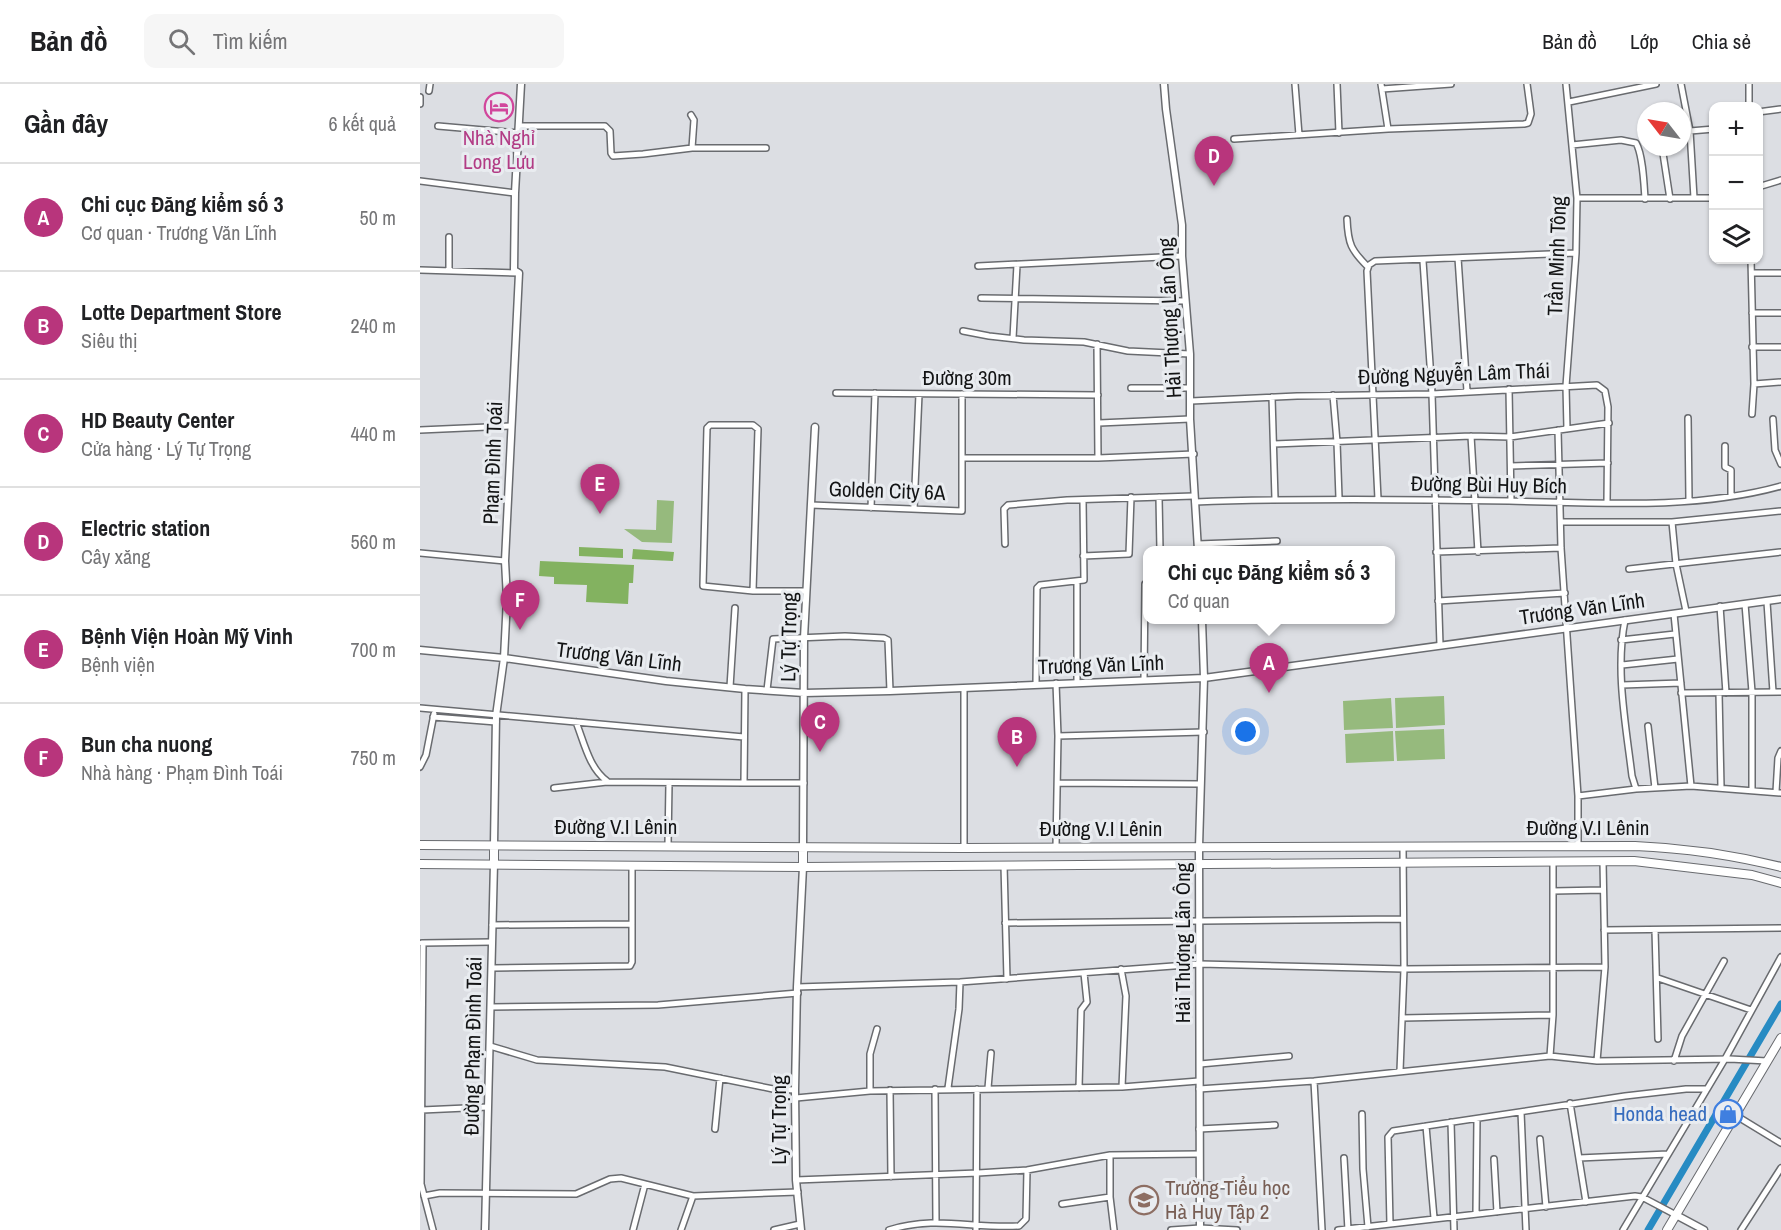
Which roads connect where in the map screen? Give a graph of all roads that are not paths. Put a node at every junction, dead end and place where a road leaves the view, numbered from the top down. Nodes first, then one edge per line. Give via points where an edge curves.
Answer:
1 (430, 84) edge
2 (521, 84) edge
3 (1164, 84) edge
4 (1295, 84) edge
5 (1337, 84) edge
6 (1452, 84) edge
7 (1527, 84) edge
8 (1566, 84) edge
9 (1656, 84) edge
10 (1681, 84) edge
11 (1749, 84) edge
12 (1382, 87) edge
13 (429, 91) dead end
14 (420, 97) edge
15 (1569, 102) junction
16 (1684, 102) edge
17 (1749, 102) edge
18 (420, 104) edge
19 (1781, 109) edge
20 (1763, 111) edge
21 (691, 115) dead end
22 (438, 126) dead end
23 (519, 129) junction
24 (1388, 129) junction
25 (1709, 129) edge
26 (1691, 131) edge
27 (1339, 133) junction
28 (1299, 135) junction
29 (1234, 139) dead end
30 (1572, 145) junction
31 (692, 148) junction
32 (766, 148) dead end
33 (1691, 148) edge
34 (1663, 156) edge
35 (1781, 180) edge
36 (420, 181) edge
37 (1763, 185) edge
38 (515, 193) junction
39 (1577, 198) junction
40 (1694, 198) junction
41 (1709, 198) edge
42 (1645, 199) junction
43 (1670, 199) junction
44 (1347, 219) dead end
45 (449, 237) dead end
46 (1576, 253) junction
47 (1182, 256) junction
48 (1458, 258) junction
49 (1423, 261) junction
50 (1751, 264) edge
51 (1017, 265) junction
52 (978, 266) dead end
53 (1368, 267) junction
54 (420, 270) edge
55 (449, 271) junction
56 (519, 273) junction
57 (1752, 273) junction
58 (1781, 273) edge
59 (981, 298) dead end
60 (1015, 300) junction
61 (1185, 301) junction
62 (1781, 312) edge
63 (1752, 313) junction
64 (963, 331) dead end
65 (1013, 338) junction
66 (1097, 345) junction
67 (1752, 347) junction
68 (1781, 347) edge
69 (1190, 354) junction
70 (1781, 382) edge
71 (1754, 384) junction
72 (1566, 386) junction
73 (1131, 388) dead end
74 (1189, 388) junction
75 (1509, 389) junction
76 (1467, 391) junction
77 (836, 393) dead end
78 (875, 393) junction
79 (919, 394) junction
80 (963, 394) junction
81 (1373, 394) junction
82 (1432, 394) junction
83 (1098, 395) junction
84 (1333, 395) junction
85 (1272, 397) junction
86 (1191, 401) junction
87 (1752, 414) dead end
88 (1688, 418) dead end
89 (1190, 419) junction
90 (1773, 419) dead end
91 (1098, 423) junction
92 (1609, 423) junction
93 (511, 426) junction
94 (815, 427) dead end
95 (1567, 429) junction
96 (420, 430) edge
97 (1558, 430) junction
98 (1472, 436) junction
99 (1510, 437) junction
100 (1432, 438) junction
101 (1376, 440) junction
102 (1337, 442) junction
103 (1274, 444) junction
104 (1725, 446) dead end
105 (1194, 453) junction
106 (962, 458) junction
107 (1098, 458) junction
108 (1608, 463) junction
109 (1781, 464) edge
110 (1511, 465) junction
111 (1560, 465) junction
112 (1781, 486) edge
113 (1159, 496) junction
114 (1731, 496) junction
115 (1131, 497) junction
116 (1339, 498) junction
117 (1195, 499) junction
118 (1275, 499) junction
119 (1378, 499) junction
120 (1083, 500) junction
121 (1689, 500) junction
122 (1435, 501) junction
123 (1474, 501) junction
124 (1511, 501) junction
125 (1607, 502) junction
126 (1560, 503) junction
127 (811, 505) junction
128 (871, 508) junction
129 (914, 510) junction
130 (1781, 511) edge
131 (1561, 522) junction
132 (1672, 522) junction
133 (1277, 541) dead end
134 (1005, 544) dead end
135 (1160, 546) edge
136 (1198, 546) edge
137 (1211, 546) edge
138 (1561, 548) junction
139 (1436, 552) junction
140 (1478, 552) junction
141 (1781, 552) edge
142 (420, 553) edge
143 (1083, 556) junction
144 (505, 561) junction
145 (1677, 564) junction
146 (1629, 569) dead end
147 (1077, 582) junction
148 (753, 591) junction
149 (806, 591) junction
150 (1565, 593) junction
151 (1781, 599) edge
152 (1438, 601) junction
153 (1767, 602) junction
154 (1745, 604) junction
155 (1720, 606) junction
156 (735, 608) dead end
157 (1686, 611) junction
158 (1674, 614) junction
159 (1625, 620) junction
160 (1145, 624) edge
161 (1202, 624) edge
162 (1567, 628) junction
163 (1675, 634) junction
164 (804, 638) junction
165 (1621, 640) junction
166 (1440, 645) junction
167 (420, 650) edge
168 (504, 658) junction
169 (1678, 659) junction
170 (1622, 664) junction
171 (1204, 678) junction
172 (1144, 680) junction
173 (1077, 682) junction
174 (1056, 683) junction
175 (1681, 683) junction
176 (1036, 684) junction
177 (1622, 685) junction
178 (730, 687) junction
179 (964, 688) junction
180 (745, 689) junction
181 (767, 690) junction
182 (890, 691) junction
183 (1752, 692) junction
184 (1781, 692) edge
185 (804, 693) junction
186 (1681, 693) junction
187 (1723, 693) junction
188 (1773, 693) junction
189 (420, 708) edge
190 (435, 710) junction
191 (433, 717) junction
192 (496, 719) junction
193 (576, 722) junction
194 (1648, 726) dead end
195 (1204, 732) junction
196 (1058, 736) junction
197 (744, 737) junction
198 (1781, 751) edge
199 (420, 767) edge
200 (607, 782) junction
201 (669, 783) junction
202 (744, 783) junction
203 (804, 783) junction
204 (1058, 783) junction
205 (1200, 784) junction
206 (1691, 786) junction
207 (1721, 787) junction
208 (554, 788) dead end
209 (1655, 788) junction
210 (1636, 789) junction
211 (1752, 789) junction
212 (1778, 793) edge
213 (1578, 796) junction
214 (420, 845) edge
215 (494, 845) junction
216 (668, 845) junction
217 (1502, 846) junction
218 (1578, 846) junction
219 (803, 847) junction
220 (1056, 847) junction
221 (1199, 847) junction
222 (1403, 847) junction
223 (964, 848) junction
224 (1553, 861) junction
225 (1603, 861) junction
226 (1502, 862) junction
227 (494, 863) junction
228 (1402, 863) junction
229 (420, 864) edge
230 (1200, 864) junction
231 (632, 865) junction
232 (1004, 865) junction
233 (803, 867) junction
234 (1781, 867) edge
235 (1781, 882) edge
236 (1603, 890) junction
237 (1553, 891) junction
238 (1403, 919) junction
239 (1201, 921) junction
240 (1005, 922) junction
241 (632, 924) junction
242 (492, 925) junction
243 (1781, 928) edge
244 (1604, 930) junction
245 (1655, 930) junction
246 (492, 942) junction
247 (421, 943) edge
248 (1781, 957) edge
249 (1724, 961) dead end
250 (1200, 964) junction
251 (1605, 967) junction
252 (493, 968) junction
253 (1553, 968) junction
254 (1121, 969) junction
255 (1404, 969) junction
256 (1084, 974) junction
257 (1007, 978) junction
258 (1658, 978) junction
259 (960, 981) junction
260 (797, 990) junction
261 (421, 995) edge
262 (1704, 995) junction
263 (491, 1007) junction
264 (1751, 1010) junction
265 (1553, 1015) junction
266 (1402, 1018) junction
267 (877, 1029) dead end
268 (1781, 1038) edge
269 (1658, 1039) dead end
270 (490, 1046) junction
271 (421, 1047) edge
272 (1778, 1050) edge
273 (991, 1053) dead end
274 (1289, 1056) dead end
275 (1550, 1056) junction
276 (1728, 1059) junction
277 (1597, 1061) junction
278 (1674, 1061) junction
279 (1767, 1061) junction
280 (1200, 1064) junction
281 (1400, 1071) junction
282 (720, 1078) junction
283 (1199, 1080) junction
284 (1314, 1081) junction
285 (1122, 1087) junction
286 (948, 1088) junction
287 (988, 1088) junction
288 (1079, 1088) junction
289 (935, 1089) junction
290 (977, 1089) junction
291 (1199, 1089) junction
292 (1707, 1089) junction
293 (795, 1090) junction
294 (890, 1090) junction
295 (870, 1091) junction
296 (796, 1098) junction
297 (1570, 1103) junction
298 (488, 1107) junction
299 (421, 1110) edge
300 (1521, 1112) junction
301 (1362, 1114) dead end
302 (1735, 1115) junction
303 (1477, 1119) junction
304 (1451, 1122) junction
305 (1275, 1125) dead end
306 (1426, 1126) junction
307 (1199, 1129) junction
308 (715, 1130) dead end
309 (1540, 1138) dead end
310 (1781, 1143) edge
311 (1199, 1154) junction
312 (1668, 1154) junction
313 (1110, 1155) junction
314 (1344, 1158) dead end
315 (1579, 1158) junction
316 (1494, 1159) dead end
317 (1781, 1168) edge
318 (1027, 1170) junction
319 (978, 1173) junction
320 (936, 1176) junction
321 (891, 1177) junction
322 (796, 1180) junction
323 (421, 1184) edge
324 (645, 1184) junction
325 (1200, 1185) junction
326 (1237, 1186) dead end
327 (486, 1192) junction
328 (798, 1192) junction
329 (424, 1196) junction
330 (693, 1196) junction
331 (1110, 1197) junction
332 (1642, 1197) junction
333 (1586, 1202) junction
334 (1062, 1204) dead end
335 (1546, 1207) junction
336 (1525, 1209) junction
337 (1497, 1212) junction
338 (1476, 1214) junction
339 (1676, 1215) junction
340 (1454, 1216) junction
341 (1434, 1218) junction
342 (936, 1222) junction
343 (1407, 1222) junction
344 (1390, 1224) junction
345 (801, 1227) edge
346 (976, 1227) edge
347 (1368, 1227) junction
348 (1200, 1229) edge
349 (433, 1230) edge
350 (485, 1230) edge
351 (633, 1230) edge
352 (681, 1230) edge
353 (774, 1230) edge
354 (889, 1230) edge
355 (1114, 1230) edge
356 (1171, 1230) edge
357 (1237, 1230) edge
358 (1322, 1230) edge
359 (1338, 1230) edge
360 (1348, 1230) edge
361 (1408, 1230) edge
362 (1454, 1230) edge
363 (1526, 1230) edge
364 (1623, 1230) edge
365 (1667, 1230) edge
366 (1704, 1230) edge
367 (1742, 1230) edge

1 - 13 street
2 - 23 street, Phạm Đình Toái
3 - 47 street, Hải Thượng Lãn Ông via 1182,225
4 - 28 street
5 - 27 street
6 - 12 street
7 - 24 street via 1531,116 1526,124
8 - 15 street, Trần Minh Tông
9 - 15 street
10 - 16 street
11 - 17 street
12 - 24 street
14 - 18 street
15 - 30 street, Trần Minh Tông
19 - 20 street
21 - 31 street
22 - 23 street
23 - 31 street via 605,126 610,131 610,153 614,156
23 - 38 street, Phạm Đình Toái
24 - 27 street
25 - 26 street
27 - 28 street
28 - 29 street
30 - 39 street, Trần Minh Tông
30 - 42 street via 1621,140 1636,143
31 - 32 street
33 - 40 street
34 - 43 street
35 - 37 street
36 - 38 street
38 - 56 street, Phạm Đình Toái via 514,270
39 - 42 street
39 - 46 street, Trần Minh Tông
40 - 41 street
40 - 43 street
42 - 43 street
44 - 53 street via 1354,254
45 - 55 street
46 - 48 street
46 - 72 street, Trần Minh Tông
47 - 51 street
47 - 61 street, Hải Thượng Lãn Ông
48 - 49 street
48 - 76 street
49 - 53 street via 1376,261
49 - 82 street
50 - 57 street
51 - 52 street
51 - 60 street
53 - 81 street
54 - 55 street
55 - 56 street
56 - 93 street, Phạm Đình Toái
57 - 58 street
57 - 63 street
59 - 60 street
60 - 61 street
60 - 65 street
61 - 69 street, Hải Thượng Lãn Ông
62 - 63 street
63 - 67 street
64 - 65 street
65 - 66 street
66 - 69 street
66 - 83 street
67 - 68 street
67 - 71 street
69 - 74 street, Hải Thượng Lãn Ông
70 - 71 street
71 - 87 street
72 - 75 street, Đường Nguyễn Lâm Thái
72 - 92 street, Đường Nguyễn Lâm Thái via 1600,386 1605,392
72 - 95 street, Trần Minh Tông
73 - 74 street
74 - 86 street, Hải Thượng Lãn Ông
75 - 76 street, Đường Nguyễn Lâm Thái
75 - 99 street
76 - 82 street, Đường Nguyễn Lâm Thái
77 - 78 street, Đường 30m
78 - 79 street, Đường 30m
78 - 128 street
79 - 80 street, Đường 30m
79 - 129 street
80 - 83 street, Đường 30m
80 - 106 street
81 - 82 street, Đường Nguyễn Lâm Thái
81 - 84 street, Đường Nguyễn Lâm Thái
81 - 101 street
82 - 100 street
83 - 91 street
84 - 85 street, Đường Nguyễn Lâm Thái
84 - 102 street
85 - 86 street, Đường Nguyễn Lâm Thái
85 - 103 street
86 - 89 street, Hải Thượng Lãn Ông
88 - 121 street
89 - 91 street
89 - 105 street, Hải Thượng Lãn Ông
90 - 109 street via 1774,450
91 - 107 street
92 - 95 street
92 - 108 street, Đường Nguyễn Lâm Thái
93 - 96 street
93 - 144 street, Phạm Đình Toái
94 - 127 street, Lý Tự Trọng
95 - 97 street
97 - 99 street
97 - 111 street
98 - 99 street
98 - 100 street
98 - 123 street
99 - 110 street
100 - 101 street
100 - 122 street
101 - 102 street
101 - 119 street
102 - 103 street
102 - 116 street
103 - 118 street
104 - 114 street via 1725,467 1731,470
105 - 107 street
105 - 117 street, Hải Thượng Lãn Ông
106 - 107 street
106 - 129 street, Golden City 6A via 962,511
108 - 111 street
108 - 125 street, Đường Nguyễn Lâm Thái
110 - 111 street
110 - 124 street
111 - 126 street
112 - 114 street, Đường Bùi Huy Bích
113 - 115 street, Đường Bùi Huy Bích
113 - 117 street, Đường Bùi Huy Bích
113 - 135 street
114 - 121 street, Đường Bùi Huy Bích
115 - 120 street, Đường Bùi Huy Bích
115 - 143 street via 1129,554
116 - 118 street, Đường Bùi Huy Bích
116 - 119 street, Đường Bùi Huy Bích
117 - 118 street, Đường Bùi Huy Bích
117 - 136 street, Hải Thượng Lãn Ông
119 - 122 street, Đường Bùi Huy Bích
120 - 134 street, Đường Bùi Huy Bích via 1006,505
120 - 143 street
121 - 125 street, Đường Bùi Huy Bích
122 - 123 street, Đường Bùi Huy Bích
122 - 139 street
123 - 124 street, Đường Bùi Huy Bích
123 - 140 street
124 - 126 street, Đường Bùi Huy Bích
125 - 126 street, Đường Bùi Huy Bích
126 - 131 street
127 - 128 street, Golden City 6A
127 - 149 street, Lý Tự Trọng
128 - 129 street, Golden City 6A
130 - 132 street
131 - 132 street
131 - 138 street
132 - 145 street
133 - 137 street
138 - 140 street
138 - 150 street
139 - 140 street
139 - 152 street
141 - 145 street
142 - 144 street
143 - 147 street via 1085,578
144 - 168 street, Phạm Đình Toái
145 - 146 street
145 - 157 street
147 - 173 street
147 - 176 street via 1037,587
148 - 148 street via 758,429 753,425 710,425 702,584
148 - 149 street
149 - 164 street, Lý Tự Trọng
150 - 152 street
150 - 162 street
151 - 153 street, Trương Văn Lĩnh
152 - 166 street
153 - 154 street, Trương Văn Lĩnh
153 - 188 street
154 - 155 street, Trương Văn Lĩnh
154 - 183 street
155 - 157 street, Trương Văn Lĩnh
155 - 187 street
156 - 178 street
157 - 158 street, Trương Văn Lĩnh
158 - 159 street, Trương Văn Lĩnh
158 - 163 street
159 - 162 street, Trương Văn Lĩnh
159 - 165 street
160 - 172 street
161 - 171 street, Hải Thượng Lãn Ông
162 - 166 street, Trương Văn Lĩnh
162 - 213 street
163 - 165 street
163 - 169 street
164 - 181 street via 773,639
164 - 182 street via 887,639
164 - 185 street, Lý Tự Trọng
165 - 170 street
166 - 171 street, Trương Văn Lĩnh
167 - 168 street, Trương Văn Lĩnh
168 - 178 street, Trương Văn Lĩnh
168 - 192 street, Phạm Đình Toái
169 - 170 street
169 - 175 street
170 - 177 street
171 - 172 street, Trương Văn Lĩnh
171 - 195 street, Hải Thượng Lãn Ông
172 - 173 street, Trương Văn Lĩnh
173 - 174 street, Trương Văn Lĩnh
174 - 176 street, Trương Văn Lĩnh
174 - 196 street
175 - 177 street
175 - 186 street
176 - 179 street, Trương Văn Lĩnh
177 - 210 street
178 - 180 street, Trương Văn Lĩnh
179 - 182 street, Trương Văn Lĩnh
179 - 223 street
180 - 181 street, Trương Văn Lĩnh
180 - 197 street
181 - 185 street, Trương Văn Lĩnh
182 - 185 street, Trương Văn Lĩnh
183 - 187 street
183 - 188 street
183 - 211 street
184 - 188 street
185 - 203 street, Lý Tự Trọng
186 - 187 street
186 - 206 street
187 - 207 street
189 - 190 street
190 - 191 street
190 - 192 street
191 - 192 street
191 - 199 street
192 - 193 street
192 - 215 street, Phạm Đình Toái
193 - 197 street
193 - 200 street via 594,766
194 - 209 street
195 - 196 street
195 - 205 street, Hải Thượng Lãn Ông
196 - 204 street
197 - 202 street
198 - 212 street
200 - 201 street
200 - 208 street
201 - 202 street
201 - 216 street
202 - 203 street
203 - 219 street, Lý Tự Trọng
204 - 205 street
204 - 220 street
205 - 221 street, Hải Thượng Lãn Ông
206 - 207 street
206 - 209 street
207 - 211 street
209 - 210 street
210 - 213 street
211 - 212 street
213 - 218 street
214 - 215 main road, Đường V.I Lênin
215 - 216 main road, Đường V.I Lênin
215 - 227 main road
216 - 219 main road, Đường V.I Lênin
217 - 218 main road, Đường V.I Lênin
217 - 222 main road, Đường V.I Lênin
217 - 226 main road
218 - 234 main road, Đường V.I Lênin via 1674,848
219 - 223 main road, Đường V.I Lênin
219 - 233 main road
220 - 221 main road, Đường V.I Lênin
220 - 223 main road, Đường V.I Lênin
221 - 222 main road, Đường V.I Lênin
221 - 230 street, Hải Thượng Lãn Ông
222 - 228 street
224 - 225 main road, Đường V.I Lênin
224 - 226 main road, Đường V.I Lênin
224 - 237 street
225 - 235 main road, Đường V.I Lênin via 1693,867
225 - 236 street
226 - 228 main road, Đường V.I Lênin
227 - 229 main road, Đường V.I Lênin
227 - 231 main road, Đường V.I Lênin
227 - 242 street, Đường Phạm Đình Toái
228 - 230 main road, Đường V.I Lênin
228 - 238 street
230 - 232 main road, Đường V.I Lênin
230 - 239 street, Hải Thượng Lãn Ông
231 - 233 main road, Đường V.I Lênin
231 - 241 street
232 - 233 main road, Đường V.I Lênin
232 - 240 street
233 - 260 street, Lý Tự Trọng
236 - 237 street
236 - 244 street
237 - 253 street
238 - 239 street
238 - 255 street
239 - 240 street
239 - 250 street, Hải Thượng Lãn Ông
240 - 257 street
241 - 242 street
241 - 252 street via 632,962 628,966
242 - 246 street, Đường Phạm Đình Toái
243 - 245 street
244 - 245 street
244 - 251 street
245 - 258 street
246 - 247 street
246 - 252 street, Đường Phạm Đình Toái
247 - 261 street
248 - 264 street
249 - 262 street
250 - 254 street
250 - 255 street
250 - 280 street, Hải Thượng Lãn Ông
251 - 253 street
251 - 277 street
252 - 263 street, Đường Phạm Đình Toái
253 - 255 street
253 - 265 street
254 - 256 street
254 - 285 street via 1126,996
255 - 266 street
256 - 257 street
256 - 288 street via 1087,1002 1081,1010
257 - 259 street
258 - 262 street
258 - 269 street
259 - 260 street
259 - 286 street
260 - 263 street via 658,1005
260 - 293 street, Lý Tự Trọng
261 - 271 street
262 - 264 street
262 - 278 street via 1682,1036
263 - 270 street, Đường Phạm Đình Toái
264 - 276 street
265 - 266 street
265 - 275 street
266 - 281 street
267 - 295 street via 870,1054
268 - 272 main road
270 - 282 street via 537,1060 665,1067
270 - 298 street, Đường Phạm Đình Toái
271 - 299 street
272 - 279 main road
273 - 287 street
274 - 280 street
275 - 277 street
275 - 281 street
276 - 278 street
276 - 279 street
276 - 292 street
277 - 278 street
279 - 302 main road
280 - 283 street, Hải Thượng Lãn Ông
281 - 284 street
282 - 293 street
282 - 308 street
283 - 285 street
283 - 291 street, Hải Thượng Lãn Ông
284 - 291 street
284 - 358 street
285 - 288 street
286 - 289 street
286 - 290 street
287 - 288 street
287 - 290 street
289 - 294 street
289 - 320 street
290 - 319 street
291 - 307 street, Hải Thượng Lãn Ông
292 - 297 street
292 - 312 street
293 - 296 street, Lý Tự Trọng
294 - 295 street
294 - 321 street
295 - 296 street
296 - 322 street, Lý Tự Trọng
297 - 300 street
297 - 315 street
298 - 299 street
298 - 327 street, Đường Phạm Đình Toái
299 - 323 street
300 - 303 street
300 - 336 street
301 - 347 street
302 - 310 street
302 - 339 main road
303 - 304 street
303 - 338 street
304 - 306 street
304 - 340 street
305 - 307 street
306 - 341 street
306 - 344 street via 1393,1131 1388,1137
307 - 311 street, Hải Thượng Lãn Ông
309 - 335 street
311 - 313 street
311 - 325 street, Hải Thượng Lãn Ông
312 - 315 street
312 - 332 street
313 - 318 street
313 - 331 street
314 - 360 street
315 - 333 street
316 - 337 street
317 - 367 street
318 - 319 street
318 - 346 street via 1023,1223
319 - 320 street
319 - 346 street
320 - 321 street
320 - 342 street
321 - 322 street
322 - 328 street, Lý Tự Trọng
323 - 329 street
324 - 327 street via 621,1178 576,1194
324 - 330 street
324 - 351 street
325 - 326 street
325 - 348 street, Hải Thượng Lãn Ông
327 - 329 street
327 - 350 street, Đường Phạm Đình Toái
328 - 330 street
328 - 345 street, Lý Tự Trọng
329 - 349 street
330 - 352 street
331 - 334 street
331 - 355 street
332 - 333 street
332 - 339 street
332 - 364 street
333 - 335 street
335 - 336 street
336 - 337 street
336 - 363 street
337 - 338 street
338 - 340 street
339 - 365 main road
339 - 366 street
340 - 341 street
340 - 362 street
341 - 343 street
342 - 346 street
342 - 354 street
343 - 344 street
343 - 361 street
344 - 347 street
345 - 353 street
347 - 360 street
348 - 356 street
348 - 357 street
359 - 360 street

